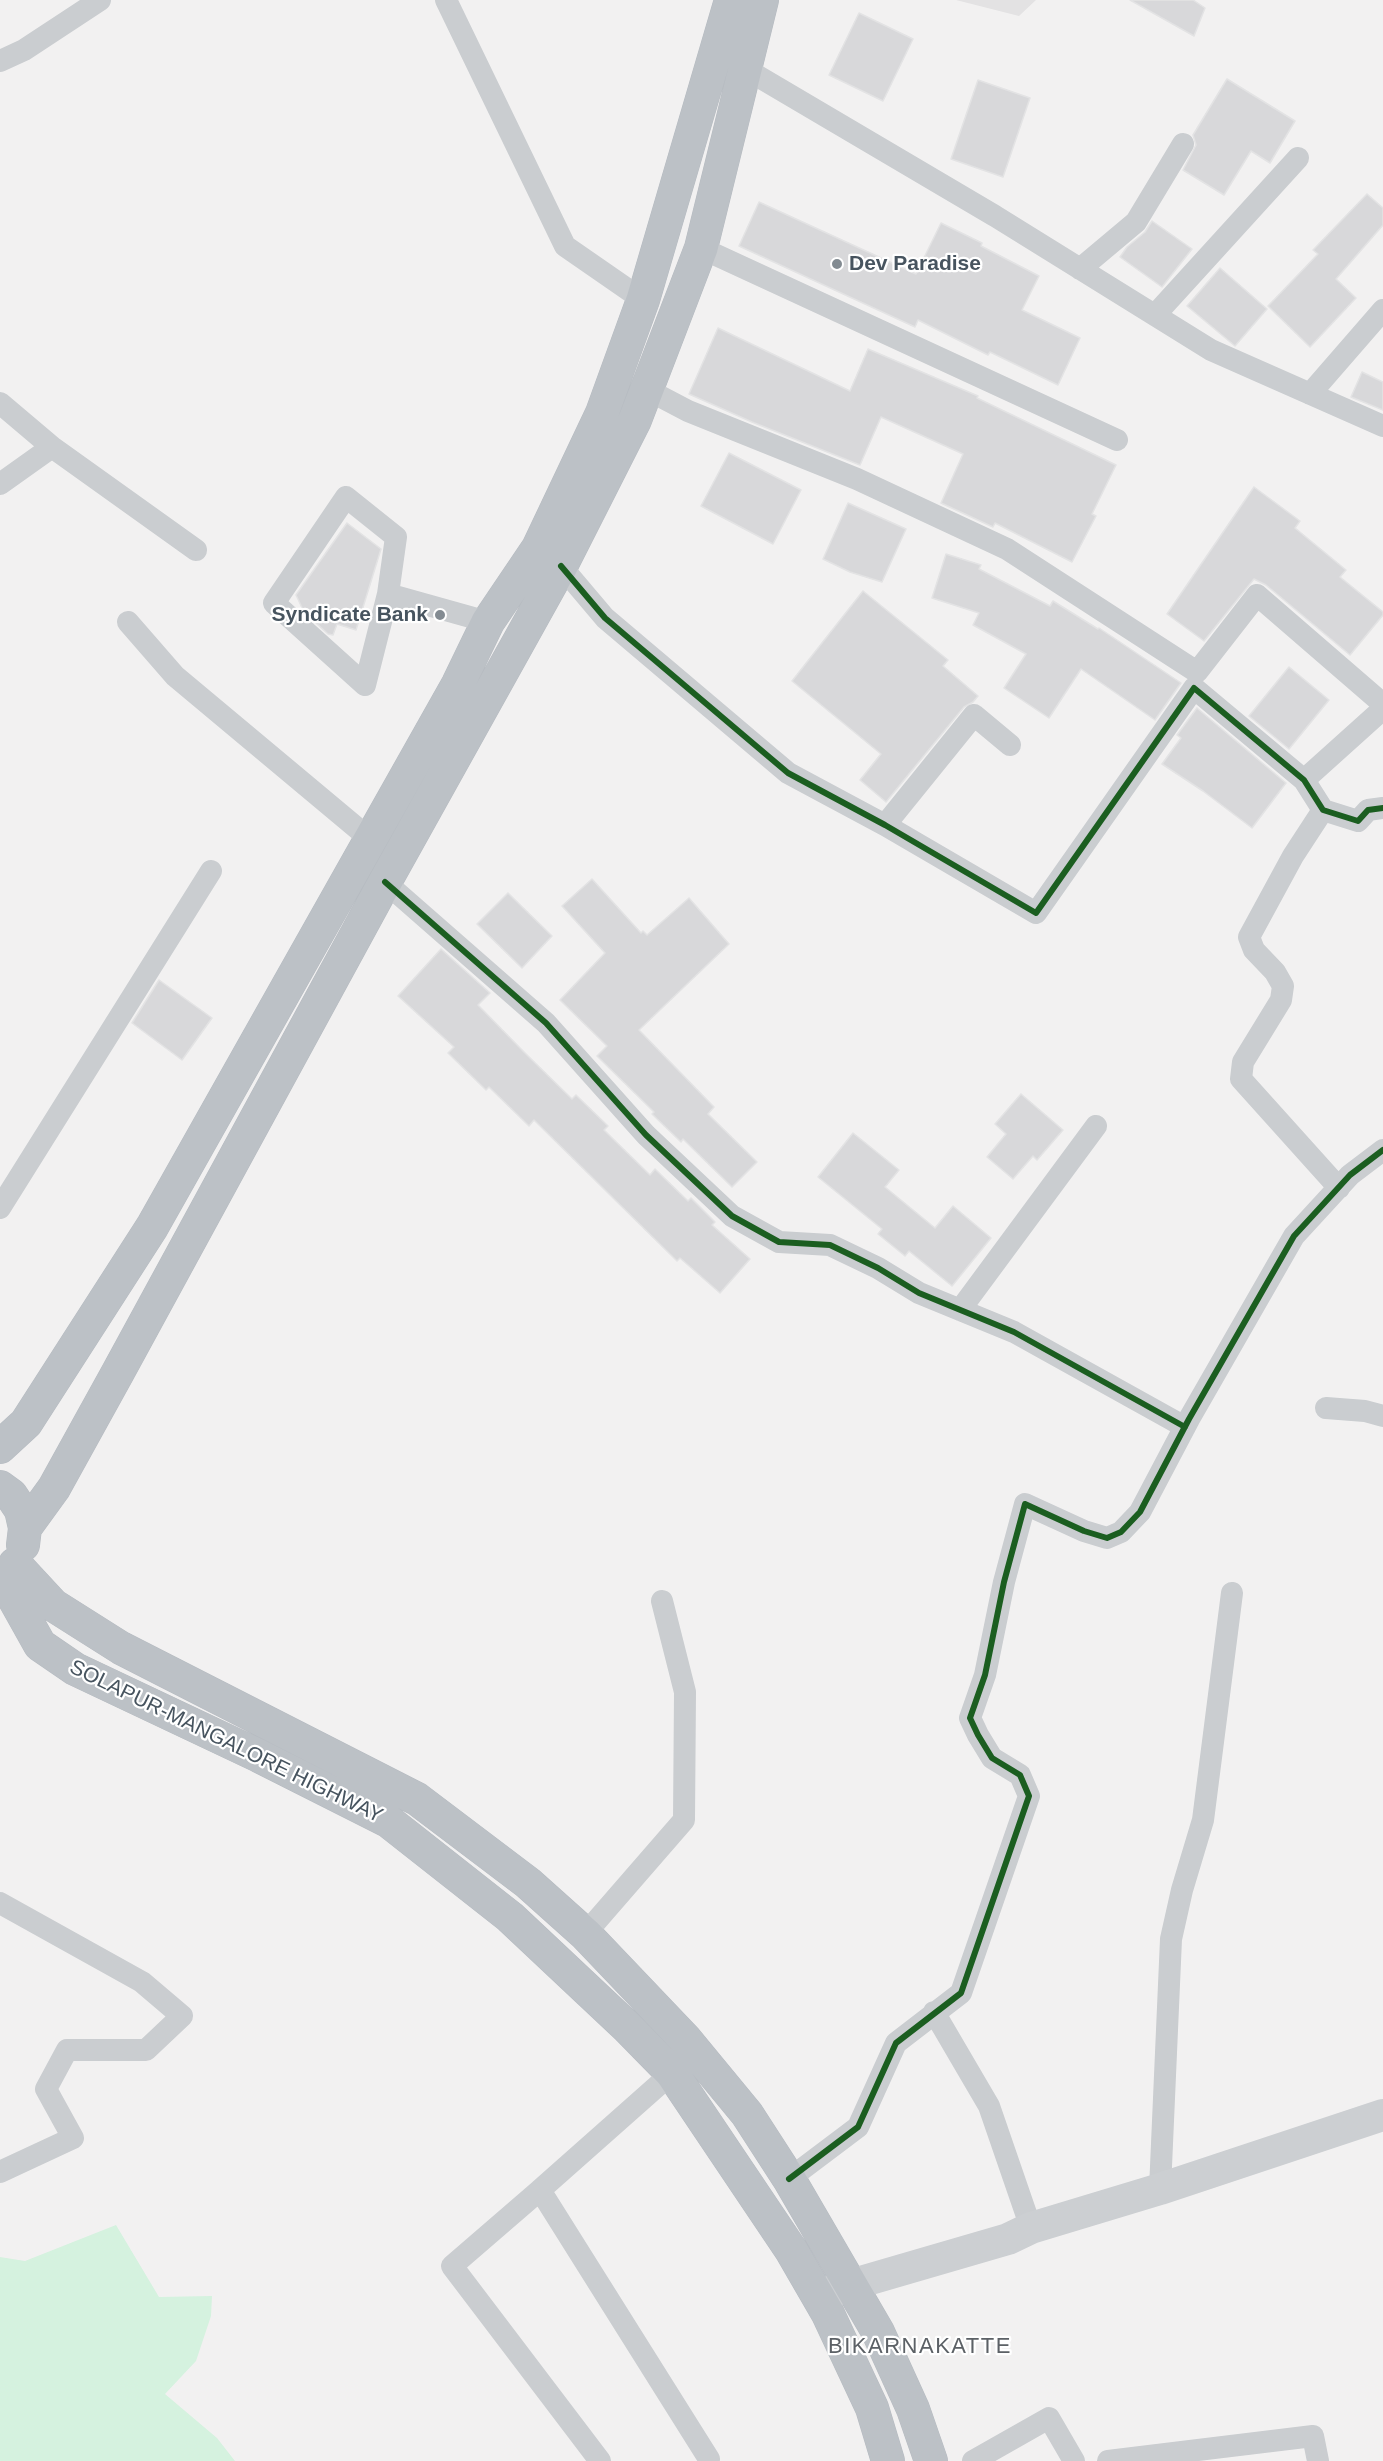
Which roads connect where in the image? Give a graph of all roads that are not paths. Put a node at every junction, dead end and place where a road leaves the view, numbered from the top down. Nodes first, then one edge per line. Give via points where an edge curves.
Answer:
1 (100, 0) edge
2 (446, 0) edge
3 (731, 0) edge
4 (762, 0) edge
5 (0, 61) edge
6 (744, 68) junction
7 (1183, 144) dead end
8 (1298, 158) dead end
9 (701, 248) junction
10 (1080, 269) junction
11 (643, 300) junction
12 (1383, 310) edge
13 (1155, 315) junction
14 (648, 390) junction
15 (1310, 394) junction
16 (0, 403) edge
17 (1383, 426) edge
18 (1117, 440) dead end
19 (52, 447) junction
20 (0, 484) edge
21 (196, 550) dead end
22 (561, 566) junction
23 (388, 594) junction
24 (128, 622) dead end
25 (488, 622) junction
26 (1383, 706) edge
27 (1010, 745) dead end
28 (1304, 780) junction
29 (1383, 808) edge
30 (1323, 810) junction
31 (885, 825) junction
32 (370, 839) junction
33 (211, 871) dead end
34 (385, 882) junction
35 (1096, 1125) dead end
36 (1383, 1150) edge
37 (1339, 1188) junction
38 (0, 1208) edge
39 (960, 1310) junction
40 (1326, 1408) dead end
41 (1383, 1416) edge
42 (1185, 1427) junction
43 (0, 1447) edge
44 (0, 1487) edge
45 (25, 1528) junction
46 (6, 1573) edge
47 (1232, 1593) dead end
48 (662, 1601) dead end
49 (0, 1903) edge
50 (585, 1934) junction
51 (934, 2012) junction
52 (672, 2073) junction
53 (1383, 2115) edge
54 (0, 2172) edge
55 (789, 2179) junction
56 (1160, 2189) junction
57 (540, 2190) junction
58 (1031, 2228) junction
59 (850, 2285) junction
60 (818, 2296) junction
61 (709, 2459) dead end
62 (600, 2461) edge
63 (888, 2461) edge
64 (931, 2461) edge
65 (972, 2461) edge
66 (1074, 2461) edge
67 (1108, 2461) edge
68 (1318, 2461) edge

1 - 5 street via 24,50
2 - 11 street via 565,246
3 - 11 highway
4 - 6 highway
6 - 9 highway
6 - 10 street
7 - 10 street via 1136,222
8 - 13 street
9 - 14 highway
9 - 18 street
10 - 13 street
11 - 25 highway via 602,413 538,548
12 - 15 street
13 - 15 street via 1211,350
14 - 22 highway
14 - 26 street via 688,411 857,479 1007,549 1197,672 1257,595
15 - 17 street
16 - 19 street
19 - 20 street
19 - 21 street
22 - 31 street via 605,618 788,773
22 - 34 highway
23 - 23 street via 364,685 274,603 346,497 396,537
23 - 25 street
24 - 32 street via 175,676
25 - 32 highway via 458,684
26 - 28 street
27 - 31 street via 974,715
28 - 30 street
28 - 31 street via 1194,688 1036,913
29 - 30 street via 1368,810 1358,821
30 - 37 street via 1249,937 1254,950 1283,986 1281,1000 1243,1062 1242,1079
32 - 43 highway via 152,1227 26,1423
33 - 38 street
34 - 39 street via 546,1023 646,1135 732,1216 779,1242 830,1245 919,1293
34 - 45 highway via 112,1385 54,1488
35 - 39 street
36 - 37 street
37 - 42 street via 1294,1236
39 - 42 street via 1014,1332
40 - 41 street
42 - 51 street via 1140,1512 1121,1532 1107,1538 1025,1504 985,1675 970,1718 992,1758 1020,1775 1029,1796 961,1993
44 - 45 highway via 21,1510
45 - 46 highway via 23,1547
46 - 50 highway via 121,1647 417,1799 528,1883
46 - 52 highway, SOLAPUR-MANGALORE HIGHWAY via 40,1645 75,1670 388,1821 510,1917
47 - 56 street via 1203,1820 1171,1939
48 - 50 street via 685,1692 684,1820
49 - 54 street via 142,1982 182,2016 146,2049 67,2050 46,2089 73,2138
50 - 55 highway via 686,2040 747,2114
51 - 55 street via 896,2043 858,2127
51 - 58 street via 989,2106
52 - 57 street
52 - 60 highway, SOLAPUR-MANGALORE HIGHWAY
53 - 56 street
55 - 59 highway
56 - 58 street
57 - 61 street
57 - 62 street via 452,2266
58 - 59 street via 1008,2239
59 - 60 street
59 - 64 highway via 878,2332 913,2409
60 - 63 highway, SOLAPUR-MANGALORE HIGHWAY via 872,2408
65 - 66 street via 1048,2418
67 - 68 street via 1313,2436

